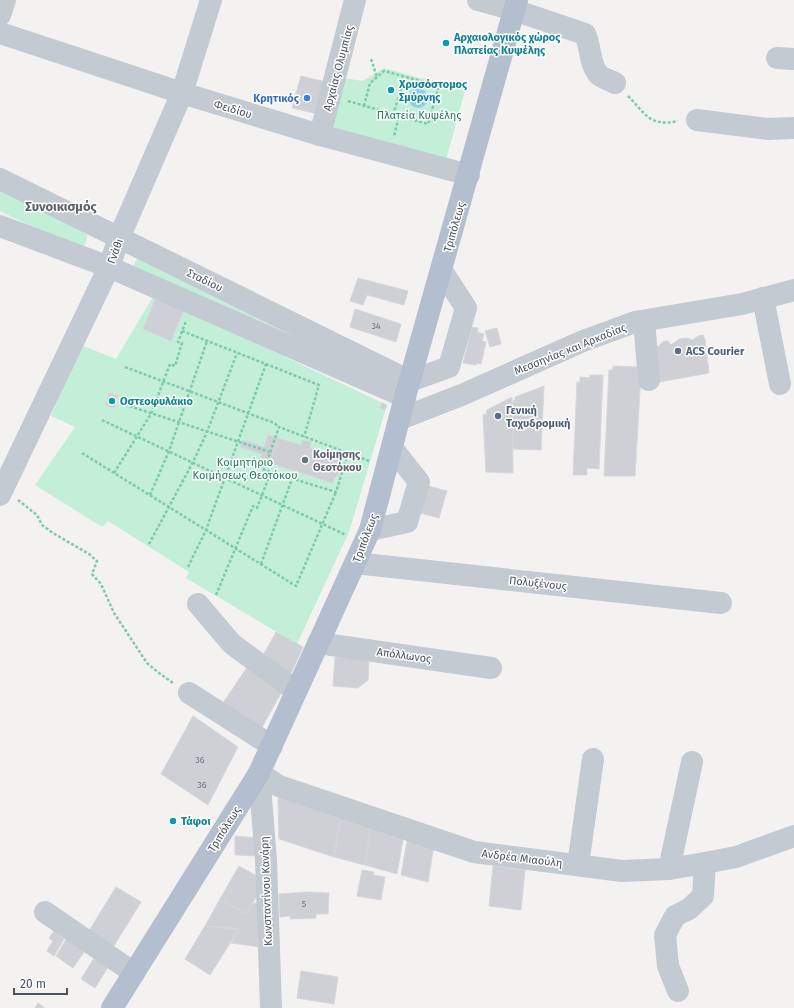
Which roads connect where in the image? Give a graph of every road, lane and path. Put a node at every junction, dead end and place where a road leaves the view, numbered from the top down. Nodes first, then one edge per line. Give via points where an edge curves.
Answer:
1 (5, 0) edge
2 (211, 0) edge
3 (355, 0) edge
4 (478, 0) edge
5 (515, 5) edge
6 (0, 15) edge
7 (0, 33) edge
8 (370, 59) dead end
9 (377, 77) junction
10 (405, 77) junction
11 (615, 83) joint
12 (182, 93) junction
13 (331, 96) junction
14 (364, 106) junction
15 (393, 115) junction
16 (399, 116) junction
17 (697, 120) joint
18 (794, 128) edge
19 (320, 135) junction
20 (389, 154) junction
21 (468, 175) junction
22 (0, 179) edge
23 (0, 226) edge
24 (119, 238) junction
25 (109, 267) junction
26 (442, 271) junction
27 (794, 290) edge
28 (763, 298) junction
29 (193, 304) junction
30 (644, 321) junction
31 (182, 331) junction
32 (207, 341) junction
33 (238, 353) junction
34 (266, 364) junction
35 (125, 367) dead end
36 (449, 367) junction
37 (649, 380) dead end
38 (164, 381) junction
39 (780, 384) dead end
40 (408, 389) junction
41 (190, 391) junction
42 (464, 394) junction
43 (219, 402) junction
44 (120, 403) dead end
45 (248, 413) junction
46 (151, 414) junction
47 (400, 419) junction
48 (102, 420) dead end
49 (179, 422) junction
50 (279, 427) junction
51 (207, 432) junction
52 (137, 436) junction
53 (304, 436) junction
54 (238, 442) junction
55 (393, 449) junction
56 (169, 451) junction
57 (270, 452) junction
58 (82, 453) dead end
59 (348, 453) junction
60 (194, 462) junction
61 (373, 462) dead end
62 (114, 472) junction
63 (271, 472) junction
64 (225, 477) junction
65 (292, 479) junction
66 (5, 490) edge
67 (336, 492) junction
68 (150, 495) junction
69 (262, 495) junction
70 (283, 505) junction
71 (169, 507) junction
72 (322, 524) junction
73 (206, 530) junction
74 (361, 534) junction
75 (149, 544) dead end
76 (235, 548) junction
77 (355, 563) junction
78 (261, 564) junction
79 (188, 567) dead end
80 (207, 600) joint
81 (721, 603) dead end
82 (318, 643) junction
83 (491, 668) dead end
84 (296, 691) junction
85 (189, 692) joint
86 (272, 746) junction
87 (593, 759) dead end
88 (692, 762) dead end
89 (259, 773) junction
90 (794, 836) edge
91 (706, 863) junction
92 (578, 865) junction
93 (670, 869) junction
94 (45, 912) dead end
95 (134, 973) junction
96 (678, 991) dead end
97 (112, 1008) edge
98 (270, 1008) edge

1 - 6 street
2 - 12 street, Γνάθι
3 - 13 street, Αρχαίας Ολυμπίας
4 - 5 street
5 - 11 street via 585,34 598,74
5 - 21 main road, Τριπόλεως
7 - 12 street, Φειδίου
8 - 9 path
9 - 10 path via 384,71
9 - 14 path via 370,83
10 - 15 path
10 - 16 path via 439,86 428,124
11 - 17 path via 651,120 660,123
12 - 19 street, Φειδίου
12 - 24 street, Γνάθι
13 - 14 path
13 - 19 street, Αρχαίας Ολυμπίας
14 - 15 path
15 - 16 path
16 - 20 path
17 - 18 street via 768,129
19 - 20 street, Φειδίου
20 - 21 street, Φειδίου
21 - 26 main road, Τριπόλεως
22 - 24 street, Σταδίου
23 - 25 street
24 - 25 street, Γνάθι
24 - 40 street, Σταδίου
25 - 29 street
25 - 66 street, Γνάθι
26 - 36 street via 466,308
26 - 40 main road, Τριπόλεως
27 - 28 street, Μεσσηνίας και Αρκαδίας
28 - 30 street, Μεσσηνίας και Αρκαδίας
28 - 39 street
29 - 31 path
29 - 40 street
30 - 37 street
30 - 42 street, Μεσσηνίας και Αρκαδίας via 583,341
31 - 32 path
31 - 38 path via 178,342 182,344 174,366 170,364
32 - 33 path
32 - 41 path
33 - 34 path
33 - 43 path
34 - 45 path
34 - 53 path via 319,385
35 - 38 path
36 - 40 street
36 - 42 street
38 - 41 path
38 - 46 path
40 - 47 main road, Τριπόλεως
41 - 43 path
41 - 49 path
42 - 47 street, Μεσσηνίας και Αρκαδίας
43 - 45 path
43 - 51 path
44 - 46 path
45 - 50 path
45 - 54 path
46 - 49 path
46 - 52 path
47 - 55 main road, Τριπόλεως
48 - 52 path
49 - 51 path
49 - 56 path
50 - 53 path
50 - 57 path
51 - 54 path
51 - 60 path
52 - 56 path
52 - 62 path
53 - 59 path
54 - 57 path
54 - 64 path
55 - 74 main road, Τριπόλεως
55 - 74 street via 419,482 407,522
56 - 60 path
56 - 68 path
57 - 63 path via 264,470
58 - 62 path
59 - 61 path
59 - 67 path
60 - 64 path
60 - 71 path
62 - 68 path
63 - 65 path
63 - 69 path
64 - 69 path
64 - 73 path
65 - 67 path
65 - 70 path
66 - 85 path via 37,514 42,525 97,561 92,574 101,584 129,638 147,663
67 - 72 path
68 - 71 path
69 - 70 path
69 - 76 path via 257,508 253,506
70 - 72 path
70 - 78 path
71 - 73 path
71 - 75 path
72 - 74 path
72 - 78 path via 296,586
73 - 76 path
73 - 79 path
74 - 77 main road, Τριπόλεως
76 - 78 path
76 - 80 path
77 - 81 street, Πολυξένους
77 - 82 main road, Τριπόλεως
80 - 84 street via 232,644
82 - 83 street, Απόλλωνος
82 - 84 main road, Τριπόλεως
84 - 86 main road, Τριπόλεως
85 - 86 street
86 - 89 main road, Τριπόλεως
87 - 92 street
88 - 93 street
89 - 92 street, Ανδρέα Μιαούλη via 279,786 474,852
89 - 95 main road, Τριπόλεως
89 - 98 street, Κωνσταντίνου Κανάρη via 266,860
90 - 91 street, Ανδρέα Μιαούλη via 736,857
91 - 93 street, Ανδρέα Μιαούλη
91 - 96 street via 703,896 689,909 675,916 665,935 668,966
92 - 93 street, Ανδρέα Μιαούλη via 622,871
94 - 95 street
95 - 97 main road, Τριπόλεως

